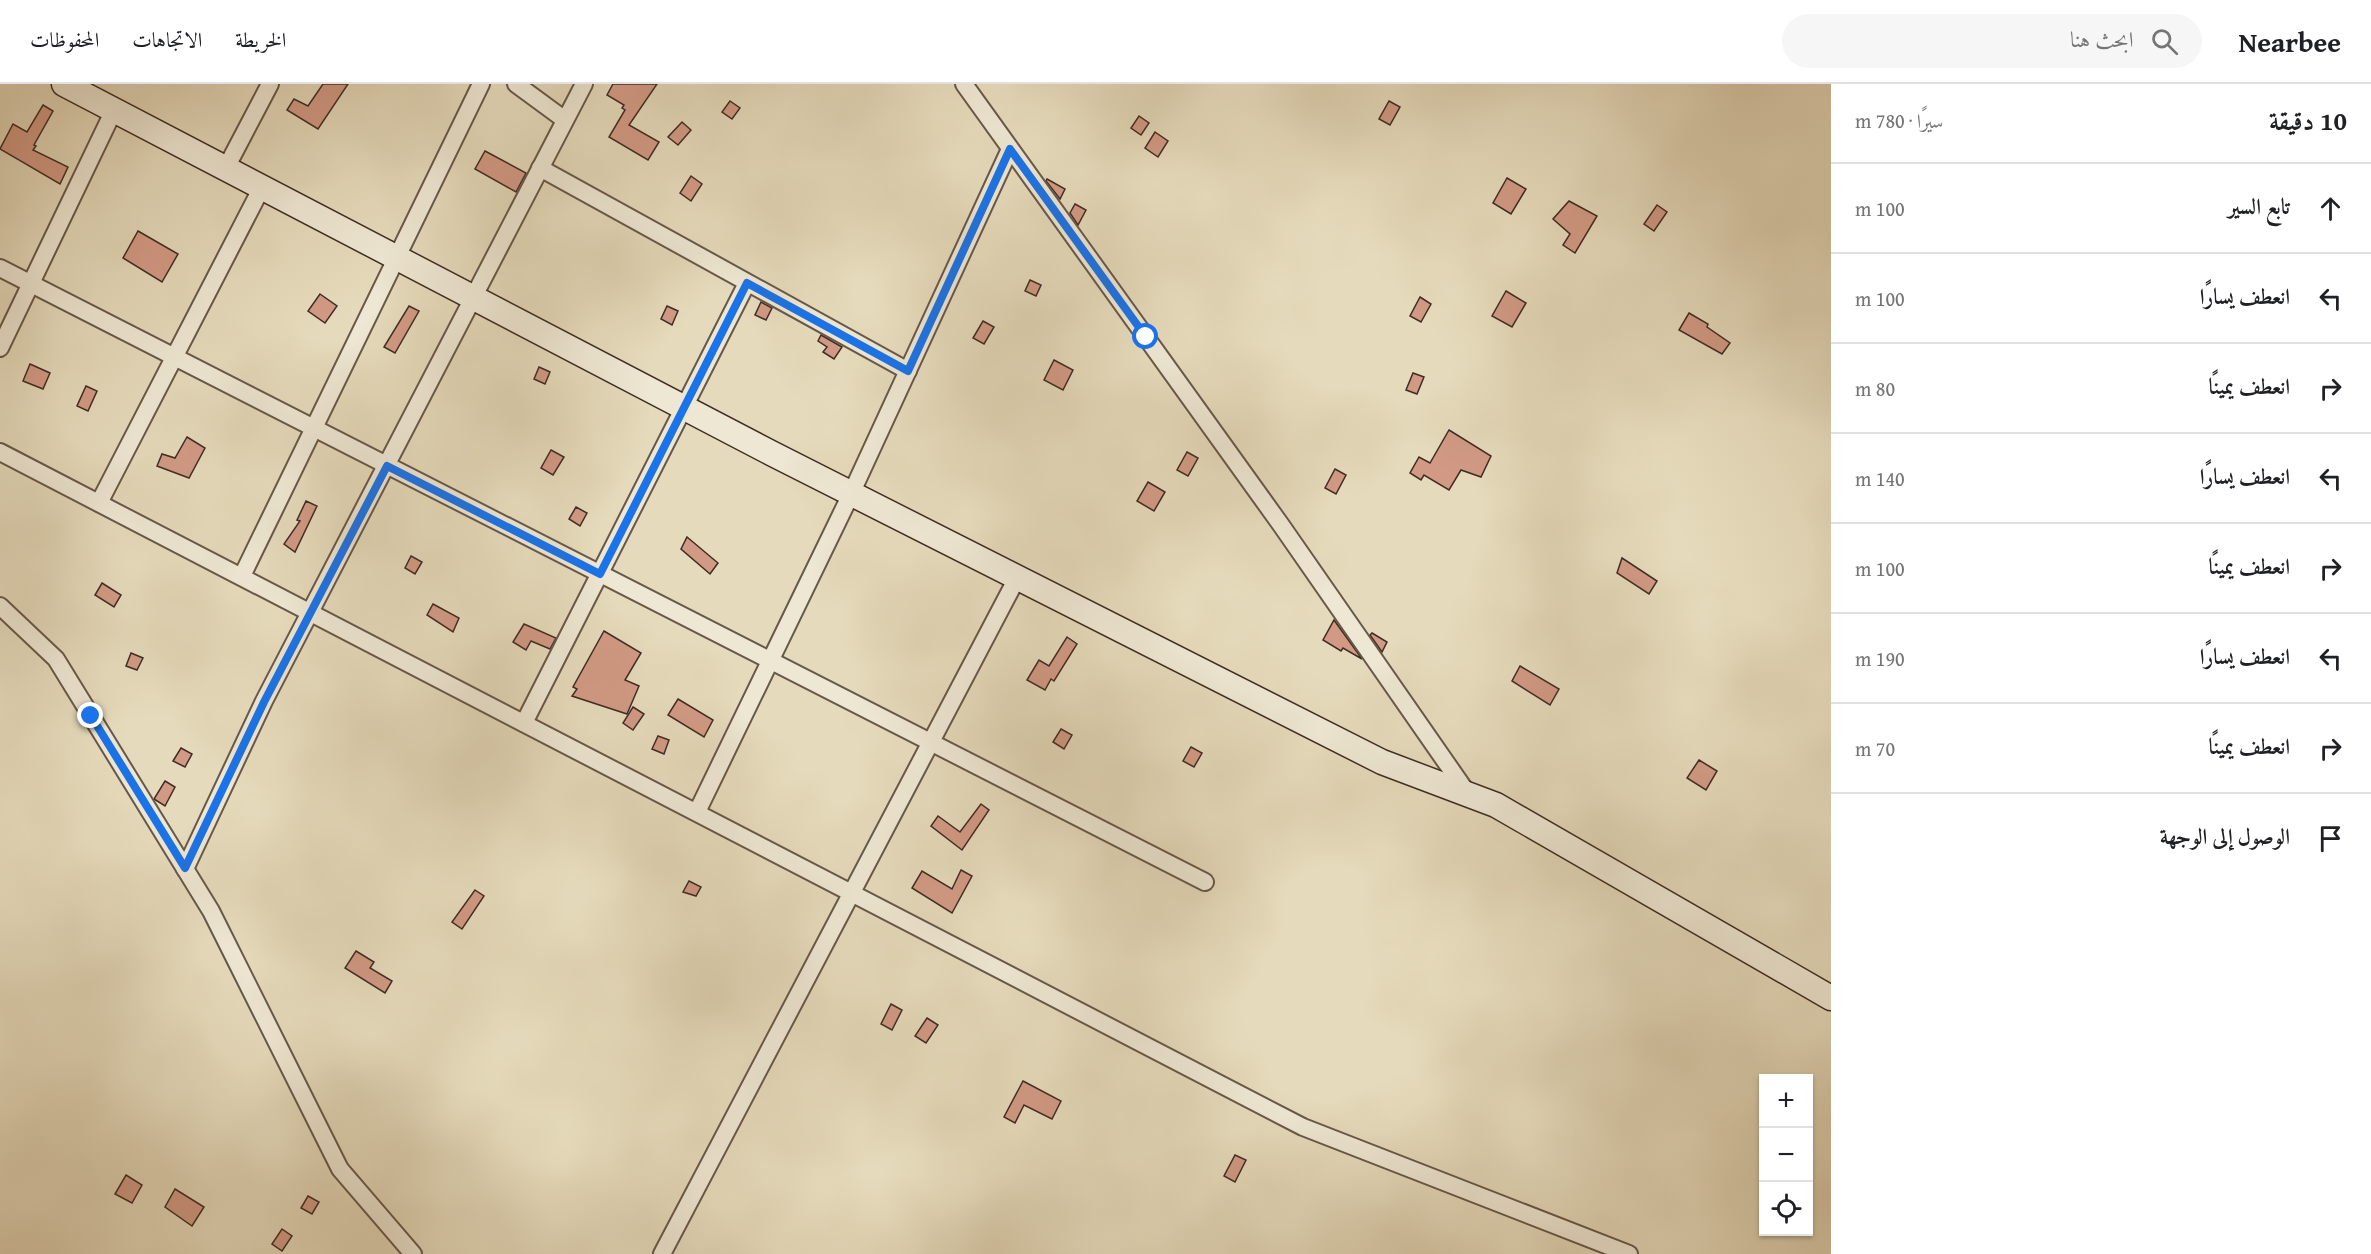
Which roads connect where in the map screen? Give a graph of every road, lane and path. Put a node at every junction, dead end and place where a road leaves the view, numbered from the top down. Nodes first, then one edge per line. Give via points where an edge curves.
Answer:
1 (64, 84) edge
2 (270, 84) edge
3 (481, 84) edge
4 (516, 84) edge
5 (584, 84) edge
6 (964, 84) edge
7 (114, 110) junction
8 (565, 120) junction
9 (1010, 149) junction
10 (226, 168) junction
11 (540, 168) junction
12 (262, 187) junction
13 (397, 258) junction
14 (0, 268) edge
15 (747, 283) junction
16 (30, 284) junction
17 (473, 297) junction
18 (0, 348) edge
19 (174, 357) junction
20 (908, 371) junction
21 (684, 407) junction
22 (314, 429) junction
23 (0, 452) edge
24 (387, 466) junction
25 (851, 494) junction
26 (99, 502) junction
27 (600, 574) junction
28 (242, 576) junction
29 (1017, 578) junction
30 (0, 606) edge
31 (311, 612) junction
32 (770, 661) junction
33 (524, 723) junction
34 (931, 742) junction
35 (1469, 795) junction
36 (697, 812) junction
37 (185, 868) junction
38 (1205, 882) dead end
39 (851, 892) junction
40 (1831, 998) edge
41 (413, 1254) edge
42 (662, 1254) edge
43 (1629, 1254) edge

1 - 7 street
2 - 10 street
3 - 13 street
4 - 8 street
5 - 8 street
6 - 9 street
7 - 10 street
7 - 16 street
8 - 11 street
9 - 20 street
9 - 35 street via 1281,525
10 - 12 street
11 - 15 street
11 - 17 street
12 - 13 street
12 - 19 street
13 - 17 street
13 - 22 street
14 - 16 street
15 - 20 street
15 - 21 street
16 - 18 street
16 - 19 street
17 - 21 street
17 - 24 street
19 - 22 street
19 - 26 street
20 - 25 street
21 - 25 street
21 - 27 street
22 - 24 street
22 - 28 street
23 - 26 street
24 - 27 street
24 - 31 street
25 - 29 street
25 - 32 street
26 - 28 street
27 - 32 street
27 - 33 street
28 - 31 street
29 - 34 street
29 - 35 street via 1382,762
30 - 37 street via 56,659
31 - 33 street
31 - 37 street
32 - 34 street
32 - 36 street
33 - 36 street
34 - 38 street
34 - 39 street
35 - 40 street via 1496,805
36 - 39 street
37 - 41 street via 211,911 340,1169
39 - 42 street
39 - 43 street via 1303,1127

